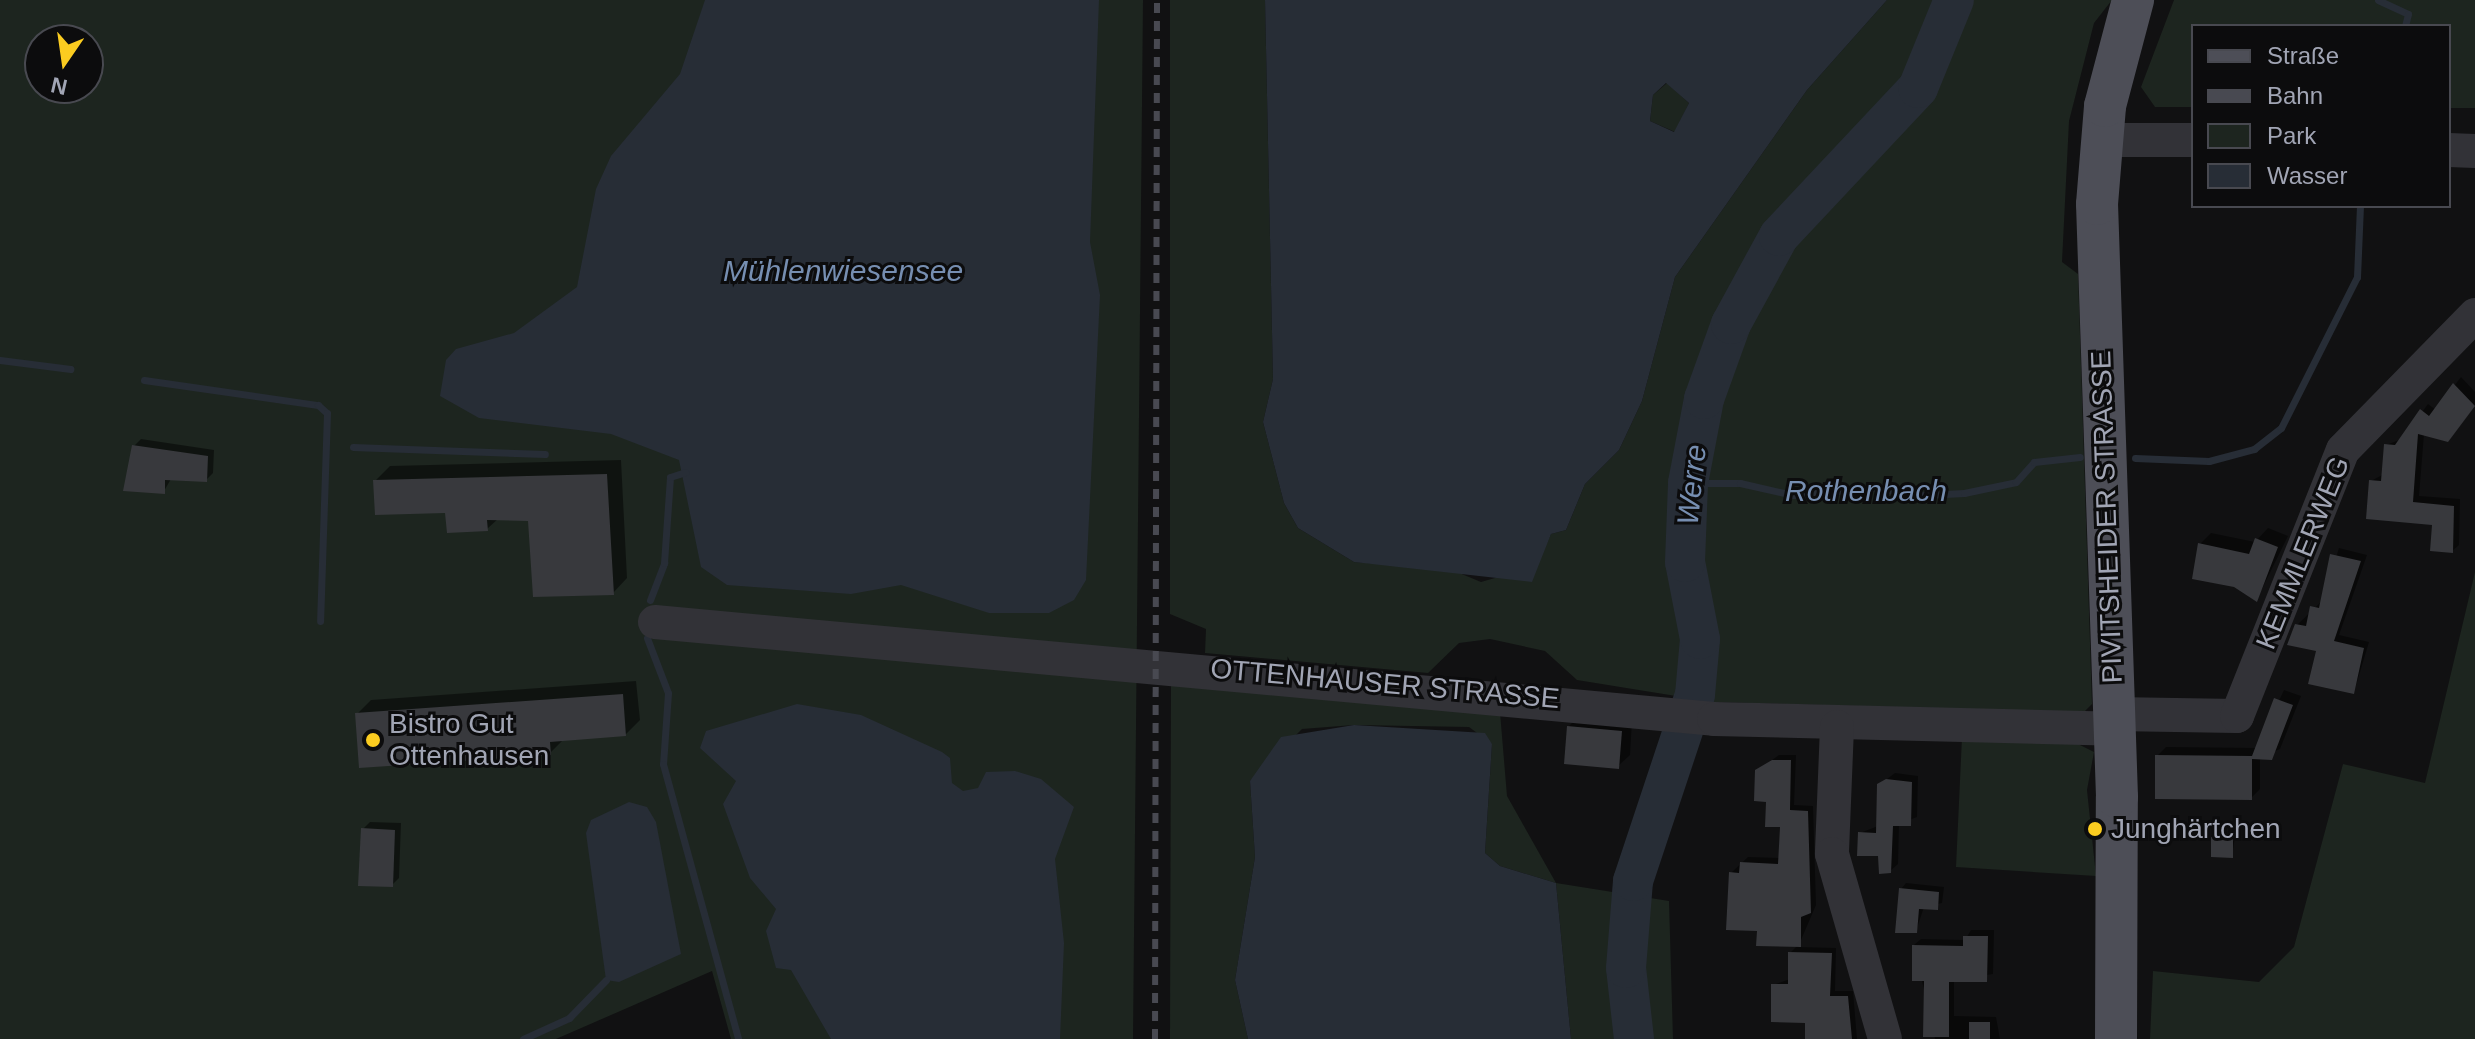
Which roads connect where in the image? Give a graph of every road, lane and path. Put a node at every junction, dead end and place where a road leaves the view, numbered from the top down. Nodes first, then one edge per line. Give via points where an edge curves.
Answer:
1 (2133, 0) edge
2 (2099, 140) junction
3 (2191, 140) edge
4 (2451, 150) edge
5 (2475, 151) edge
6 (2475, 315) edge
7 (655, 622) dead end
8 (2114, 721) junction
9 (1837, 727) junction
10 (1885, 1039) edge
11 (2116, 1039) edge

1 - 2 main road, PIVITSHEIDER STRASSE
2 - 3 street
2 - 8 main road, PIVITSHEIDER STRASSE
4 - 5 street
6 - 8 street, KEMMLERWEG via 2343,450 2237,716
7 - 9 street, OTTENHAUSER STRASSE
8 - 9 street, OTTENHAUSER STRASSE
8 - 11 main road, PIVITSHEIDER STRASSE
9 - 10 street via 1832,854

